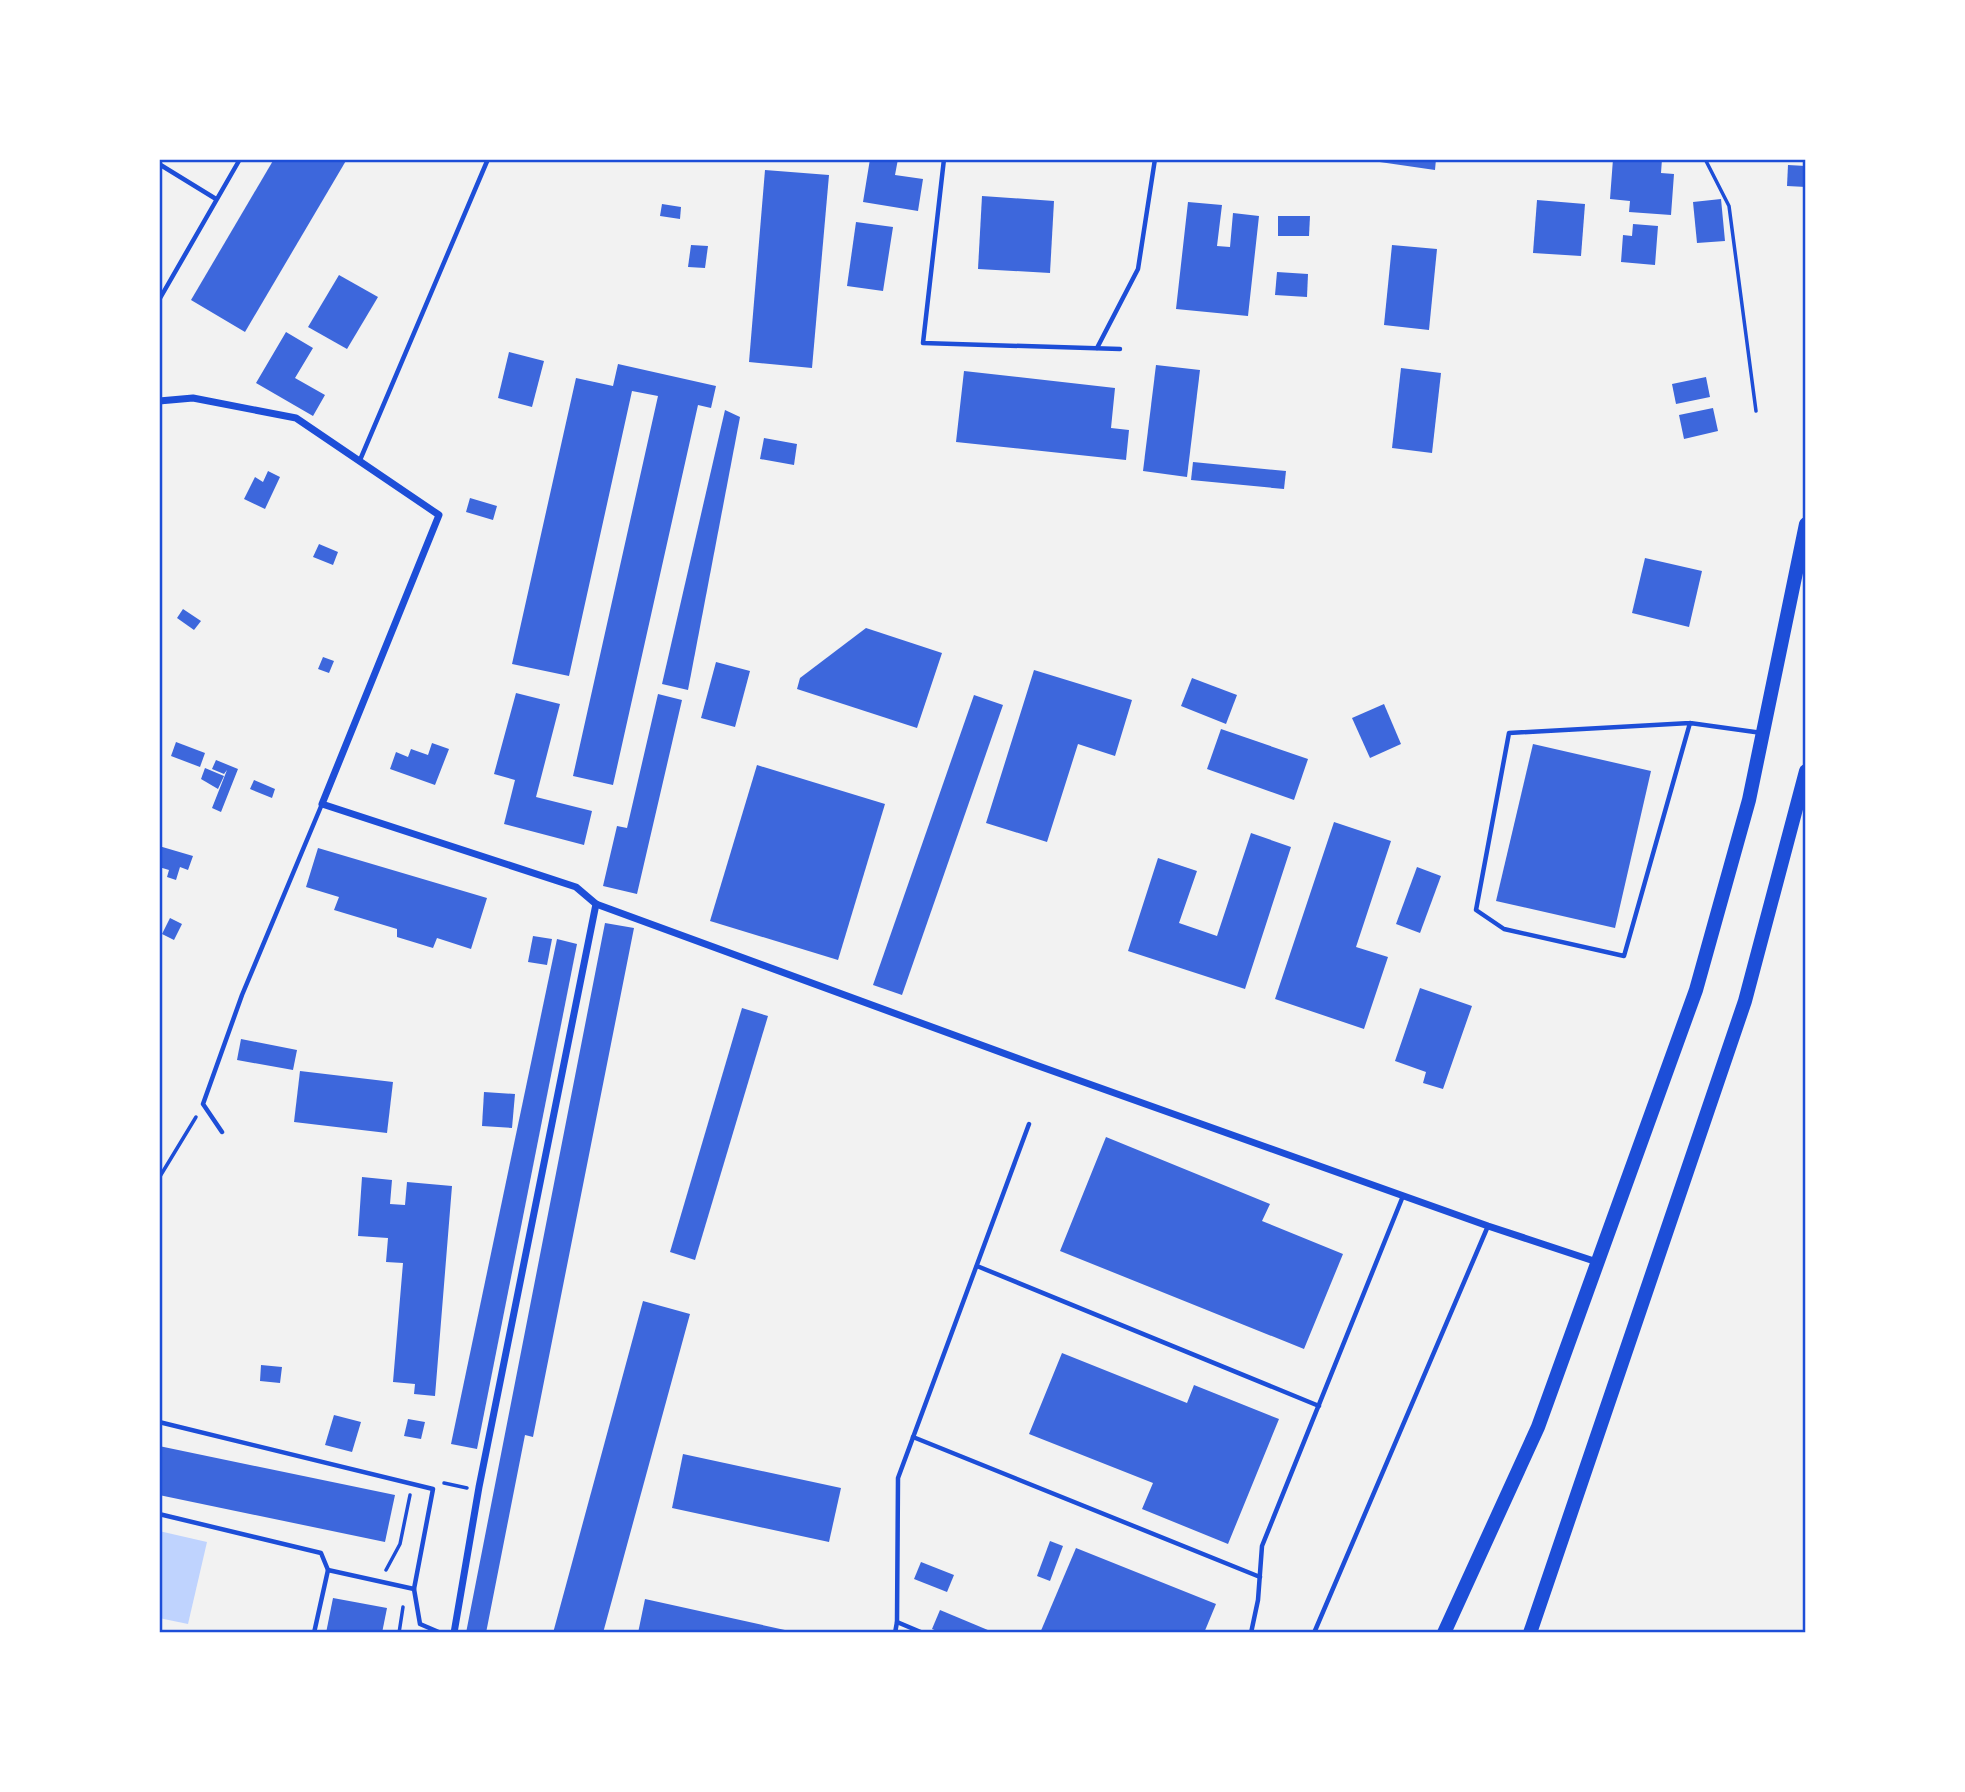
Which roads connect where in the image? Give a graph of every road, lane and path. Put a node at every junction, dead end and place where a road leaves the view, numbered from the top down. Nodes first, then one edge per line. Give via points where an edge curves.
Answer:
1 (240, 159) edge
2 (488, 159) edge
3 (944, 159) edge
4 (1155, 159) edge
5 (1705, 159) edge
6 (159, 164) edge
7 (216, 198) junction
8 (159, 300) edge
9 (1097, 348) junction
10 (1120, 349) dead end
11 (159, 401) edge
12 (1756, 411) dead end
13 (359, 461) junction
14 (1806, 524) edge
15 (1690, 723) junction
16 (1763, 734) junction
17 (1806, 771) edge
18 (322, 804) junction
19 (596, 904) junction
20 (203, 1104) junction
21 (1029, 1124) dead end
22 (222, 1132) dead end
23 (159, 1178) edge
24 (1404, 1194) junction
25 (1488, 1226) junction
26 (1598, 1262) junction
27 (977, 1266) junction
28 (1319, 1406) junction
29 (159, 1422) edge
30 (913, 1437) junction
31 (412, 1484) junction
32 (479, 1487) junction
33 (433, 1489) junction
34 (159, 1514) edge
35 (328, 1570) junction
36 (1260, 1577) junction
37 (384, 1582) junction
38 (414, 1589) junction
39 (897, 1622) junction
40 (314, 1633) edge
41 (399, 1633) edge
42 (441, 1633) edge
43 (454, 1633) edge
44 (895, 1633) edge
45 (923, 1633) edge
46 (1251, 1633) edge
47 (1314, 1633) edge
48 (1444, 1633) edge
49 (1530, 1633) edge

1 - 7 lane
2 - 13 lane
3 - 9 lane via 923,343
4 - 9 lane via 1138,269
5 - 12 path via 1729,205
6 - 7 lane
7 - 8 lane
9 - 10 lane
11 - 13 street via 193,398 296,418
13 - 18 street via 439,515
14 - 16 main road
15 - 15 lane via 1509,733 1476,910 1504,929 1624,956
15 - 16 lane
16 - 26 main road via 1696,990
17 - 49 main road via 1745,1001
18 - 19 street via 576,887
18 - 20 lane
19 - 24 street
19 - 32 street
20 - 22 lane
20 - 23 path
21 - 27 lane
24 - 25 street
24 - 28 lane
25 - 26 street
25 - 47 lane
26 - 48 main road via 1538,1427
27 - 28 lane
27 - 30 lane
28 - 36 lane via 1262,1546
29 - 31 lane
30 - 36 lane
30 - 39 lane via 898,1478
31 - 33 lane
31 - 37 path via 400,1544 388,1563
32 - 33 path via 443,1483
32 - 43 street
33 - 38 lane
34 - 35 lane via 321,1553
35 - 37 lane
35 - 40 lane
36 - 46 lane
37 - 38 lane
37 - 41 path via 385,1589 404,1605
38 - 42 lane via 420,1624
39 - 44 lane
39 - 45 lane

